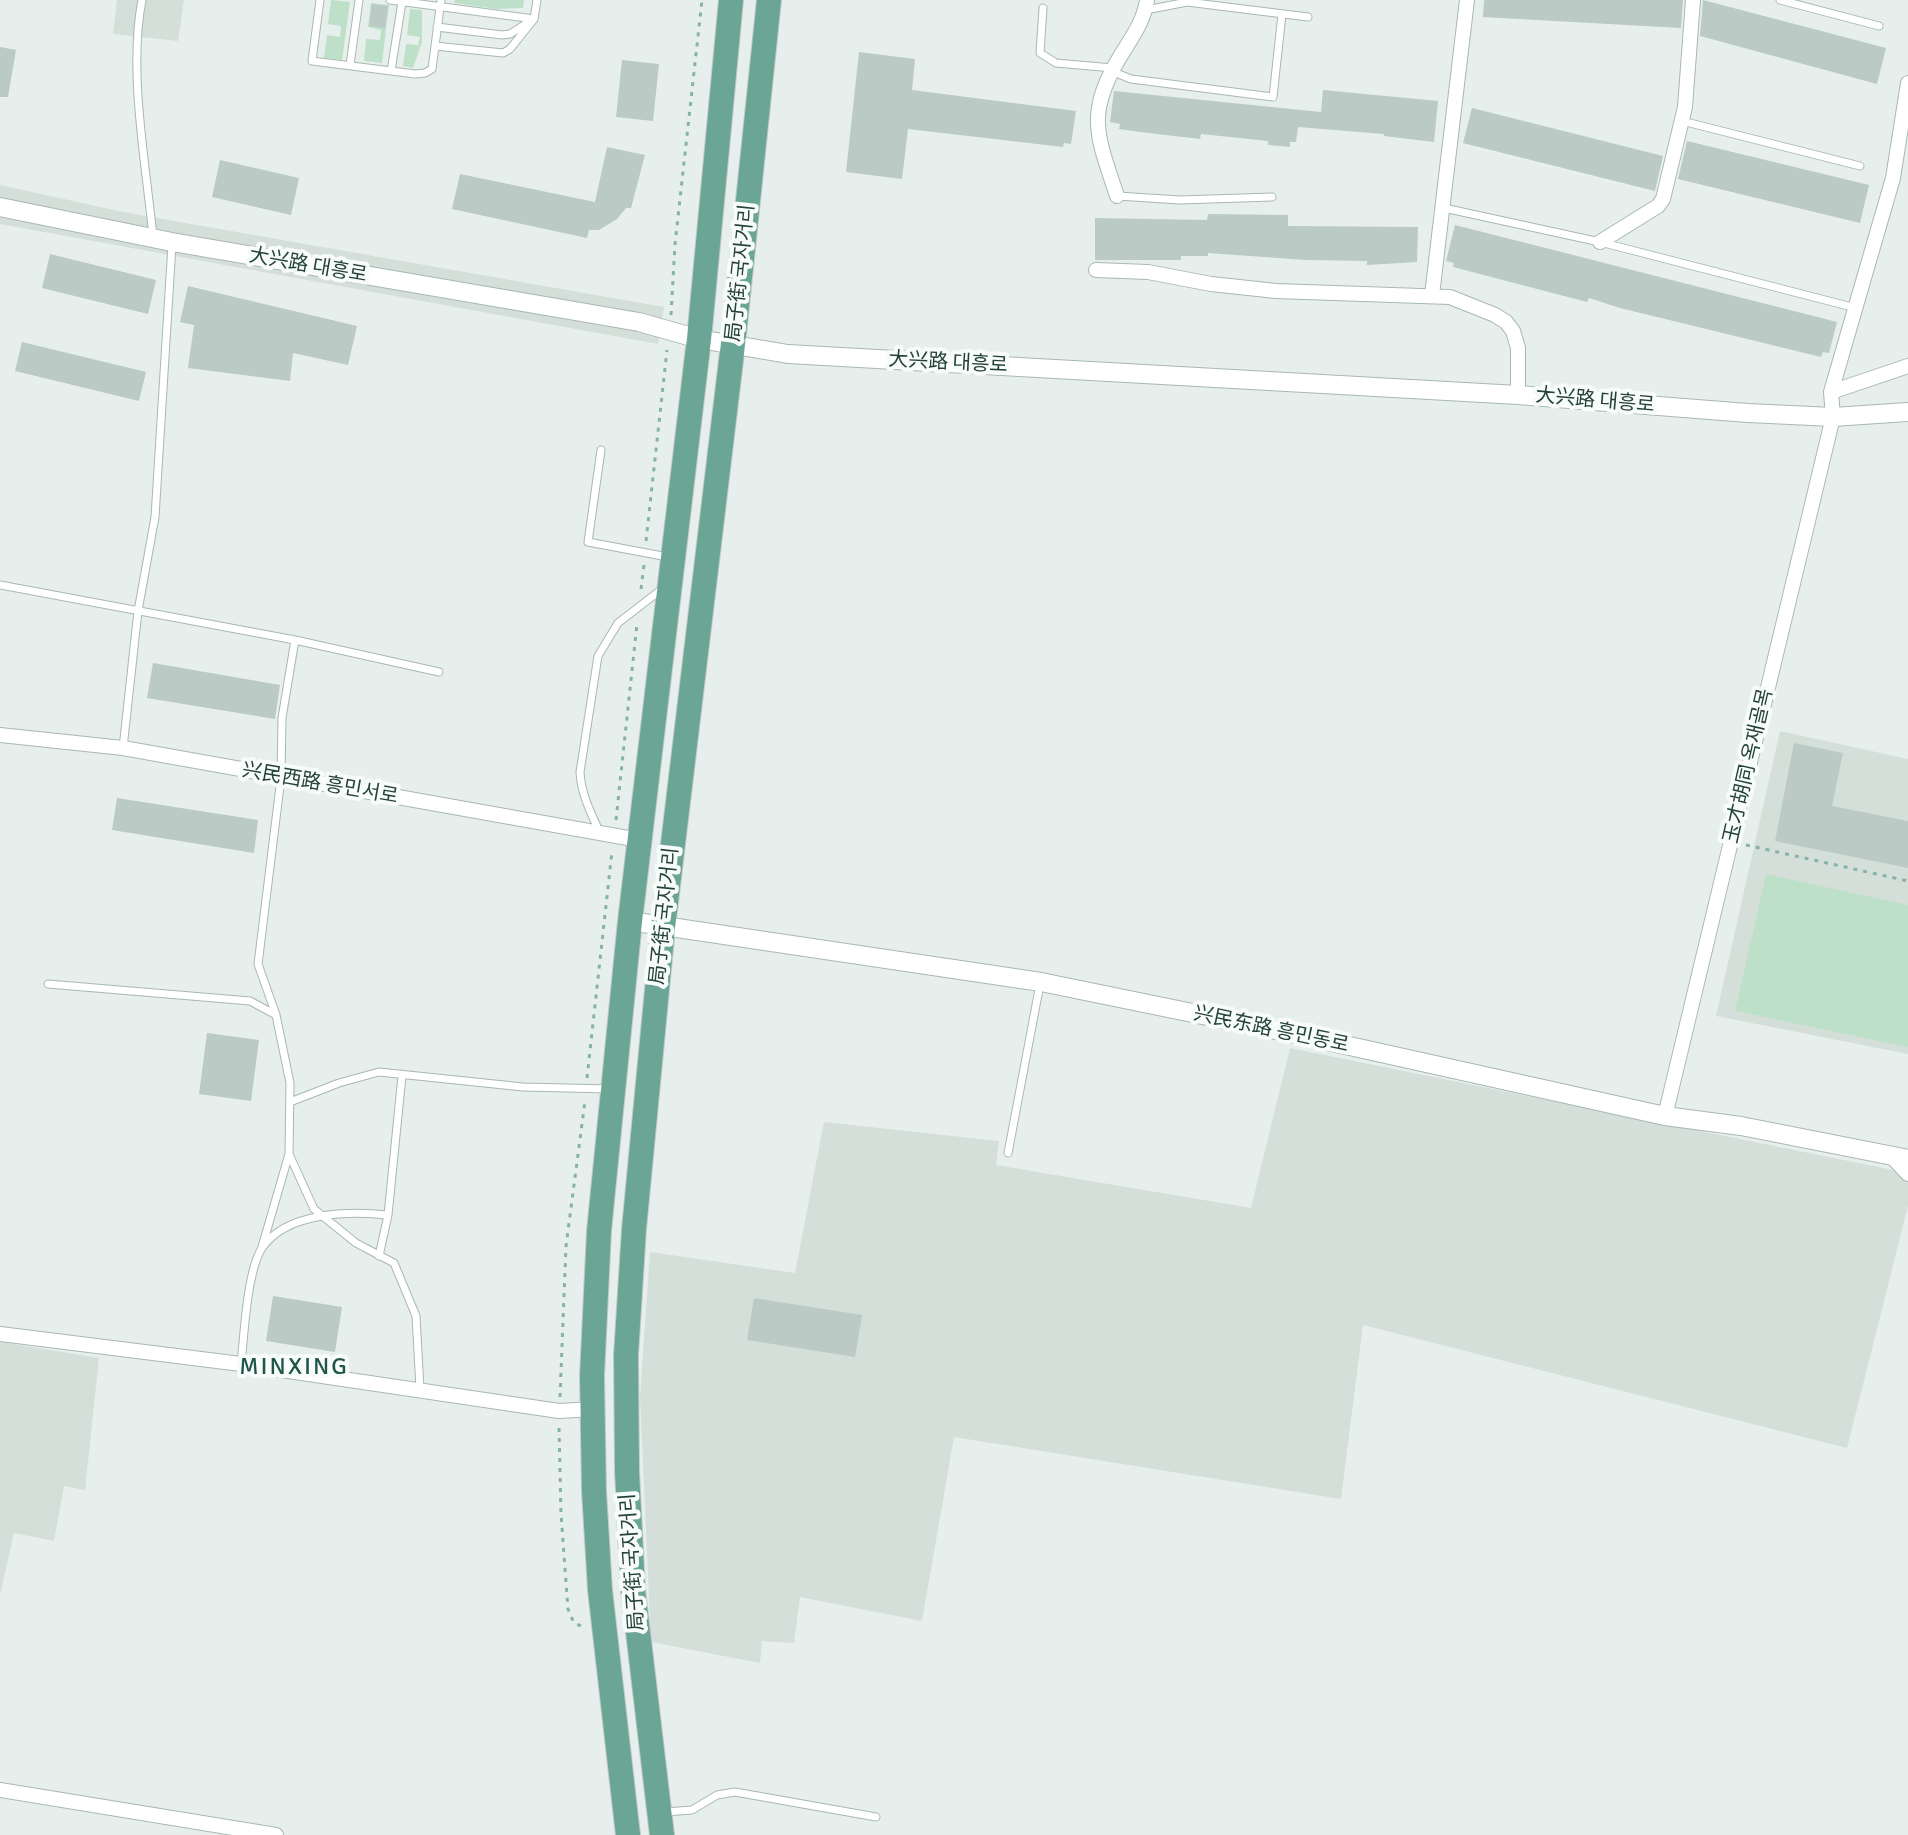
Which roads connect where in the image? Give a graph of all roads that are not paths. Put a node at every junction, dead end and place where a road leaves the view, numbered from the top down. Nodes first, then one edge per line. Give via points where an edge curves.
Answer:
1 (142, 0) edge
2 (320, 0) edge
3 (359, 0) edge
4 (390, 0) edge
5 (537, 0) edge
6 (731, 0) edge
7 (769, 0) edge
8 (1467, 0) edge
9 (1693, 0) edge
10 (1780, 0) edge
11 (402, 2) edge
12 (440, 3) edge
13 (1146, 5) edge
14 (1043, 8) dead end
15 (1282, 14) junction
16 (1308, 17) dead end
17 (534, 19) junction
18 (1879, 26) dead end
19 (437, 27) junction
20 (435, 46) junction
21 (350, 65) junction
22 (1112, 69) junction
23 (391, 71) junction
24 (1908, 83) edge
25 (1682, 121) junction
26 (1903, 151) edge
27 (1860, 166) dead end
28 (1117, 196) joint
29 (1272, 197) dead end
30 (0, 207) edge
31 (1444, 208) junction
32 (153, 238) junction
33 (172, 242) junction
34 (1600, 242) junction
35 (1096, 270) dead end
36 (1432, 295) junction
37 (1856, 308) junction
38 (699, 339) junction
39 (733, 344) junction
40 (1908, 366) edge
41 (1831, 392) junction
42 (1518, 395) junction
43 (1908, 412) edge
44 (1833, 417) junction
45 (601, 450) dead end
46 (673, 558) junction
47 (670, 583) junction
48 (0, 585) edge
49 (138, 611) junction
50 (295, 640) junction
51 (439, 672) dead end
52 (0, 735) edge
53 (123, 748) junction
54 (281, 778) junction
55 (600, 833) junction
56 (639, 840) junction
57 (630, 921) junction
58 (663, 927) junction
59 (1041, 982) junction
60 (48, 984) dead end
61 (276, 1015) junction
62 (402, 1076) junction
63 (613, 1089) junction
64 (290, 1102) junction
65 (1665, 1116) junction
66 (1008, 1153) dead end
67 (289, 1154) junction
68 (1899, 1157) edge
69 (1908, 1174) edge
70 (388, 1215) junction
71 (322, 1216) junction
72 (261, 1249) junction
73 (379, 1256) junction
74 (0, 1334) edge
75 (241, 1364) junction
76 (420, 1391) junction
77 (593, 1409) junction
78 (0, 1790) edge
79 (876, 1817) dead end
80 (660, 1824) edge
81 (276, 1835) edge
82 (628, 1835) edge

1 - 32 lane via 136,66
2 - 21 lane via 312,61
3 - 21 lane
4 - 11 lane
5 - 17 lane
6 - 38 main road, 局子街 국자거리
7 - 39 main road, 局子街 국자거리
8 - 31 street
9 - 25 street
10 - 18 lane
11 - 12 lane
11 - 23 lane
12 - 17 lane
12 - 19 lane
13 - 15 lane via 1187,2
13 - 22 street via 1141,23
14 - 22 lane via 1040,53 1056,63
15 - 16 lane
15 - 22 lane via 1273,97 1131,79
17 - 19 lane via 502,35
17 - 20 lane via 503,53
19 - 20 lane
20 - 23 lane via 432,69 425,73
21 - 23 lane
22 - 28 street via 1096,129
24 - 26 street
25 - 27 lane
25 - 34 street via 1663,199
26 - 37 street
28 - 29 lane
30 - 32 street, 大兴路 대흥로
31 - 34 lane
31 - 36 street
32 - 33 street, 大兴路 대흥로
33 - 38 street, 大兴路 대흥로 via 639,322
33 - 49 lane via 155,517
34 - 37 lane
35 - 36 street via 1148,272 1276,291
36 - 42 street via 1450,297 1506,322 1518,348
37 - 41 street
38 - 39 street, 大兴路 대흥로
38 - 46 main road, 局子街 국자거리
39 - 42 street, 大兴路 대흥로 via 788,354
39 - 58 main road, 局子街 국자거리
40 - 41 street
41 - 44 street, 玉才胡同 옥재골목
42 - 44 street, 大兴路 대흥로
43 - 44 street, 大兴路 대흥로
44 - 65 street, 玉才胡同 옥재골목
45 - 46 lane via 588,542
46 - 47 main road, 局子街 국자거리
47 - 55 lane via 618,623 598,656 580,772 583,794
47 - 56 main road, 局子街 국자거리
48 - 49 lane
49 - 50 lane
49 - 53 lane
50 - 51 lane
50 - 54 lane via 282,718
52 - 53 street, 兴民西路 흥민서로
53 - 54 street, 兴民西路 흥민서로
54 - 55 street, 兴民西路 흥민서로
54 - 61 lane via 258,964
55 - 56 street, 兴民西路 흥민서로
56 - 57 main road, 局子街 국자거리
57 - 58 street, 兴民东路 흥민동로
57 - 63 main road, 局子街 국자거리
58 - 59 street, 兴民东路 흥민동로
58 - 80 main road, 局子街 국자거리 via 626,1355 633,1590
59 - 65 street, 兴民东路 흥민동로
59 - 66 lane
60 - 61 lane via 250,1001
61 - 64 lane
62 - 63 lane
62 - 64 lane via 379,1072
62 - 70 lane
63 - 77 main road, 局子街 국자거리 via 599,1231
64 - 67 lane
65 - 68 street, 兴民东路 흥민동로
67 - 71 lane
67 - 72 lane
68 - 69 street
70 - 71 lane
70 - 73 lane
71 - 72 lane via 281,1229
71 - 73 lane
72 - 75 lane
73 - 76 lane via 394,1263 416,1316
74 - 75 street
75 - 76 street
76 - 77 street via 559,1411
77 - 82 main road, 局子街 국자거리 via 600,1590
78 - 81 street
79 - 80 lane via 735,1792 717,1795

